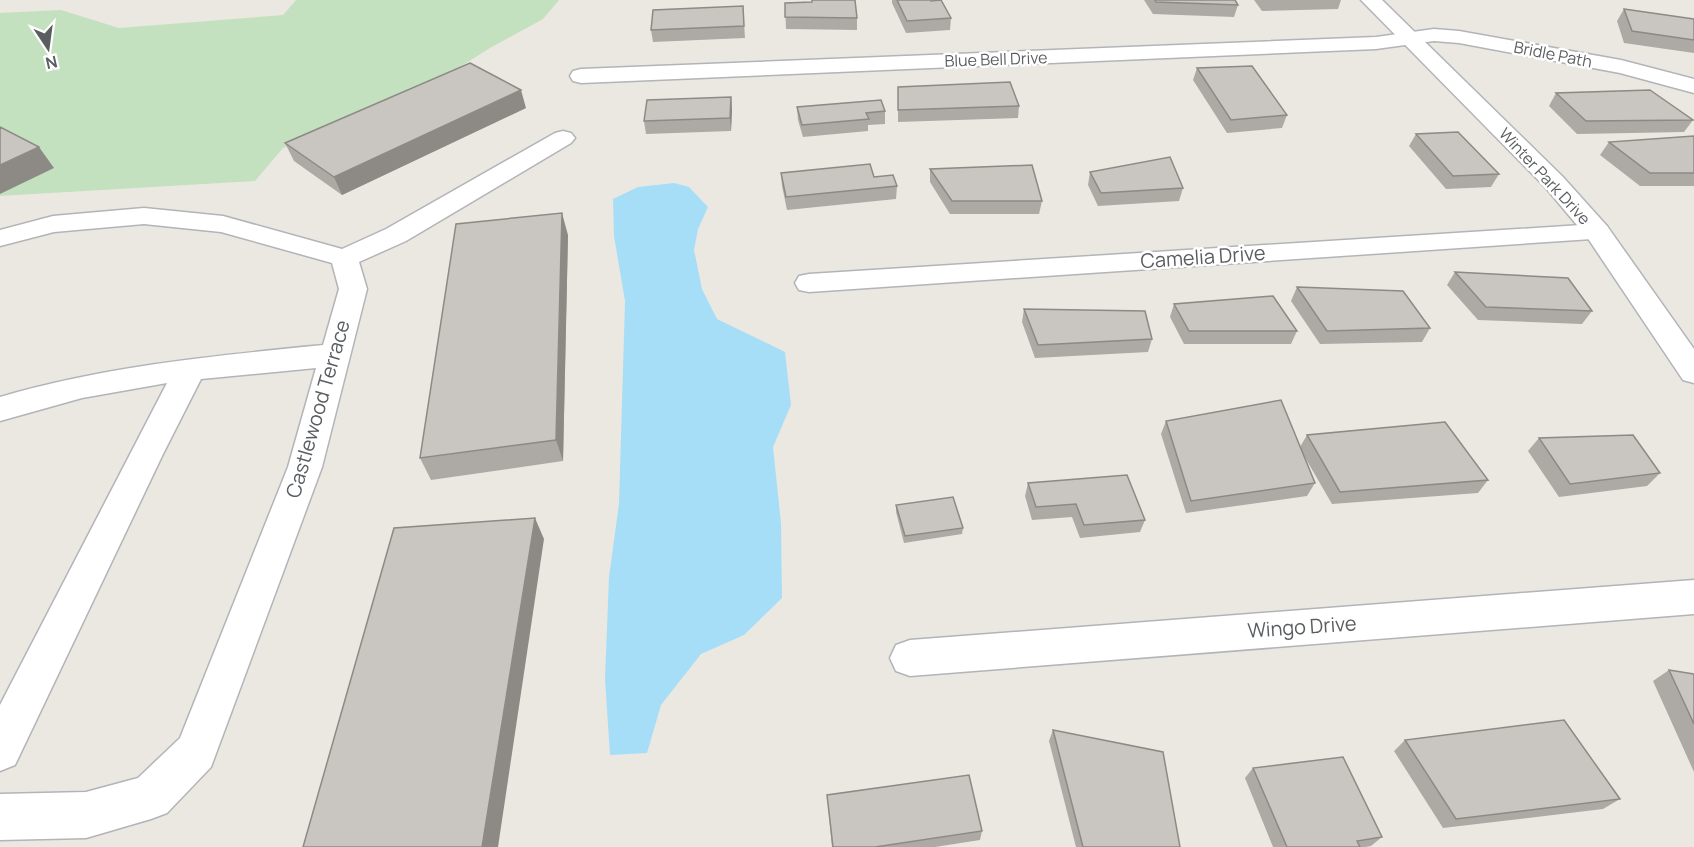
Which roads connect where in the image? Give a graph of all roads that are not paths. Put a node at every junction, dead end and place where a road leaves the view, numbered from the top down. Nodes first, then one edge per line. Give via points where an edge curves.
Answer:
1 (1371, 0) edge
2 (1410, 38) junction
3 (581, 76) dead end
4 (1694, 86) edge
5 (563, 138) dead end
6 (1597, 232) junction
7 (0, 238) edge
8 (344, 258) junction
9 (809, 283) dead end
10 (335, 355) junction
11 (191, 369) junction
12 (1694, 372) edge
13 (0, 409) edge
14 (1694, 597) edge
15 (910, 658) dead end
16 (0, 750) edge
17 (11, 825) edge

1 - 2 street, Winter Park Drive
2 - 3 street, Blue Bell Drive via 1364,44
2 - 4 street, Bridle Path via 1459,37 1621,67
2 - 6 street, Winter Park Drive via 1554,182
5 - 8 street via 396,235
6 - 9 street, Camelia Drive
6 - 12 street, Winter Park Drive
7 - 8 street via 53,224 144,216 223,224
8 - 10 street, Castlewood Terrace via 353,289
10 - 11 street
10 - 17 street, Castlewood Terrace via 305,467 196,752 151,797 86,815
11 - 13 street via 44,394
11 - 16 street
14 - 15 street, Wingo Drive

